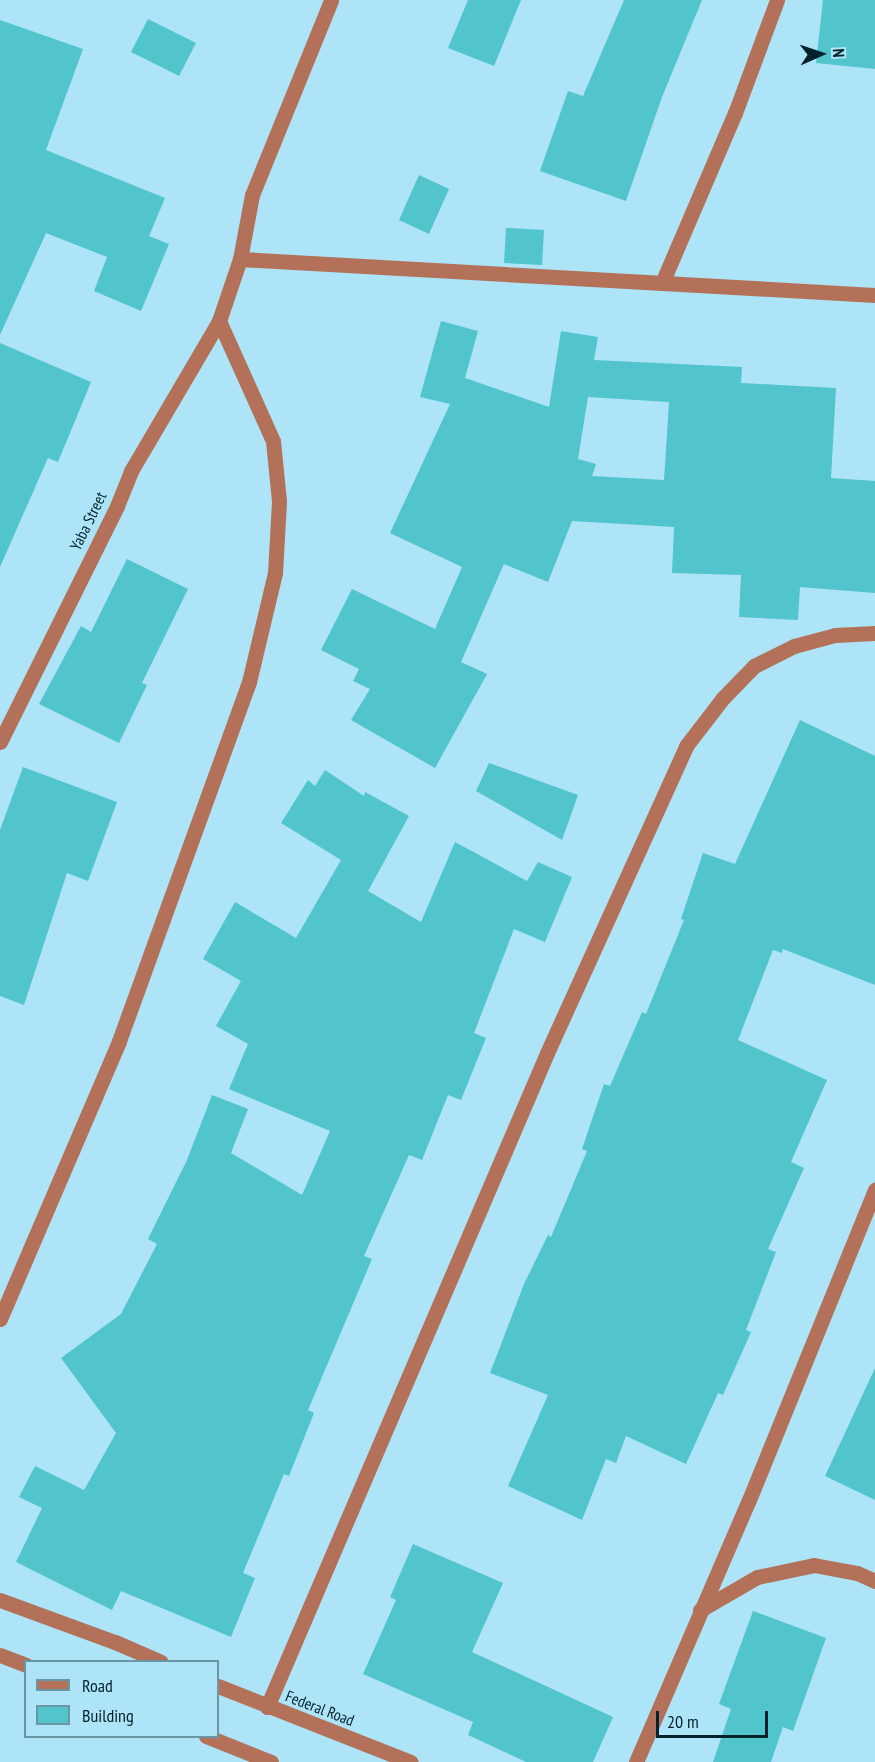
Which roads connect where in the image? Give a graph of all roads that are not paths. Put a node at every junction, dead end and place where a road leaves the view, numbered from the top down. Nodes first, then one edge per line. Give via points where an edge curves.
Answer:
1 (332, 0) edge
2 (777, 0) edge
3 (240, 259) junction
4 (662, 283) junction
5 (875, 295) edge
6 (219, 321) junction
7 (875, 633) edge
8 (0, 742) edge
9 (875, 1190) edge
10 (0, 1319) edge
11 (875, 1581) edge
12 (0, 1600) edge
13 (700, 1610) junction
14 (0, 1655) edge
15 (156, 1660) edge
16 (24, 1664) edge
17 (219, 1686) edge
18 (267, 1707) junction
19 (209, 1738) edge
20 (271, 1762) edge
21 (411, 1762) edge
22 (636, 1762) edge

1 - 3 street, Yaba Street via 252,195
2 - 4 street via 735,113
3 - 4 street
3 - 6 street, Yaba Street
4 - 5 street
6 - 8 street, Yaba Street via 131,471
6 - 10 street via 273,441 279,501 275,573 249,682 119,1041
7 - 18 street via 835,635 794,646 754,666 686,746 548,1053
9 - 13 street
11 - 13 street via 857,1573 814,1565 757,1577
12 - 15 street
13 - 22 street
14 - 16 street
17 - 18 street, Federal Road
18 - 21 street, Federal Road
19 - 20 street

